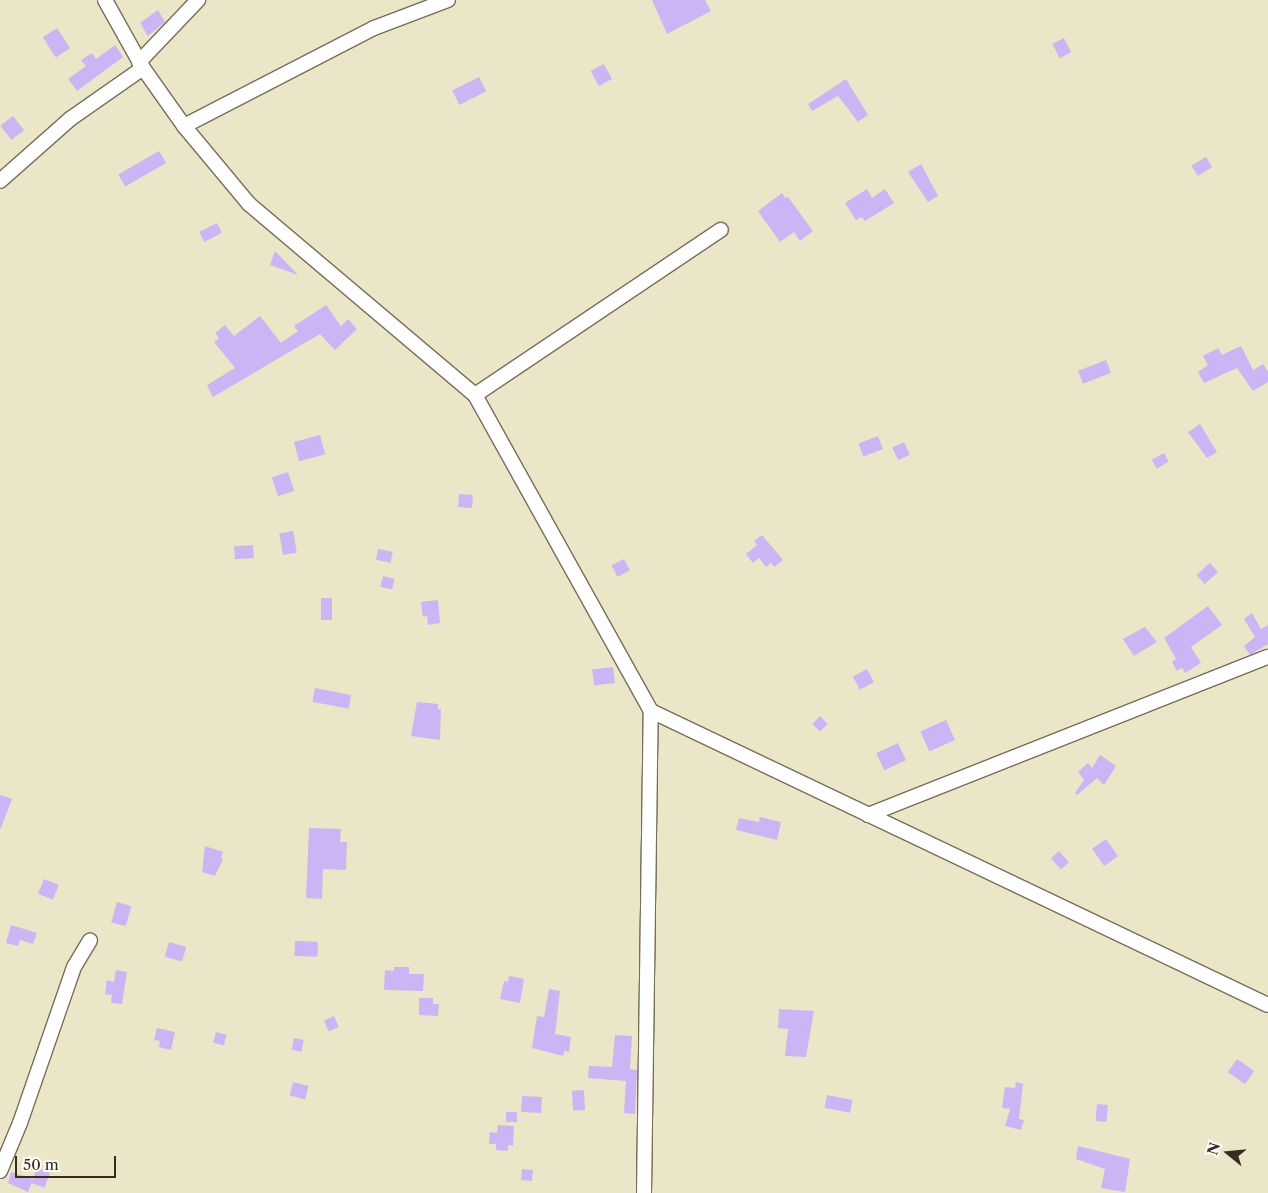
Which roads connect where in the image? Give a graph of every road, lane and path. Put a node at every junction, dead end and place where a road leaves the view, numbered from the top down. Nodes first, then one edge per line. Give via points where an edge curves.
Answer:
1 (105, 0) edge
2 (198, 0) edge
3 (448, 0) edge
4 (141, 65) junction
5 (184, 126) junction
6 (0, 181) edge
7 (721, 230) dead end
8 (475, 395) junction
9 (1268, 656) edge
10 (652, 711) junction
11 (868, 815) junction
12 (90, 940) dead end
13 (1268, 1005) edge
14 (0, 1171) edge
15 (644, 1193) edge

1 - 4 street
2 - 4 street
3 - 5 street via 374,28
4 - 5 street
4 - 6 street via 70,119
5 - 8 street via 249,204
7 - 8 street
8 - 10 street
9 - 11 street
10 - 11 street
10 - 15 street
11 - 13 street
12 - 14 street via 74,967 20,1124

